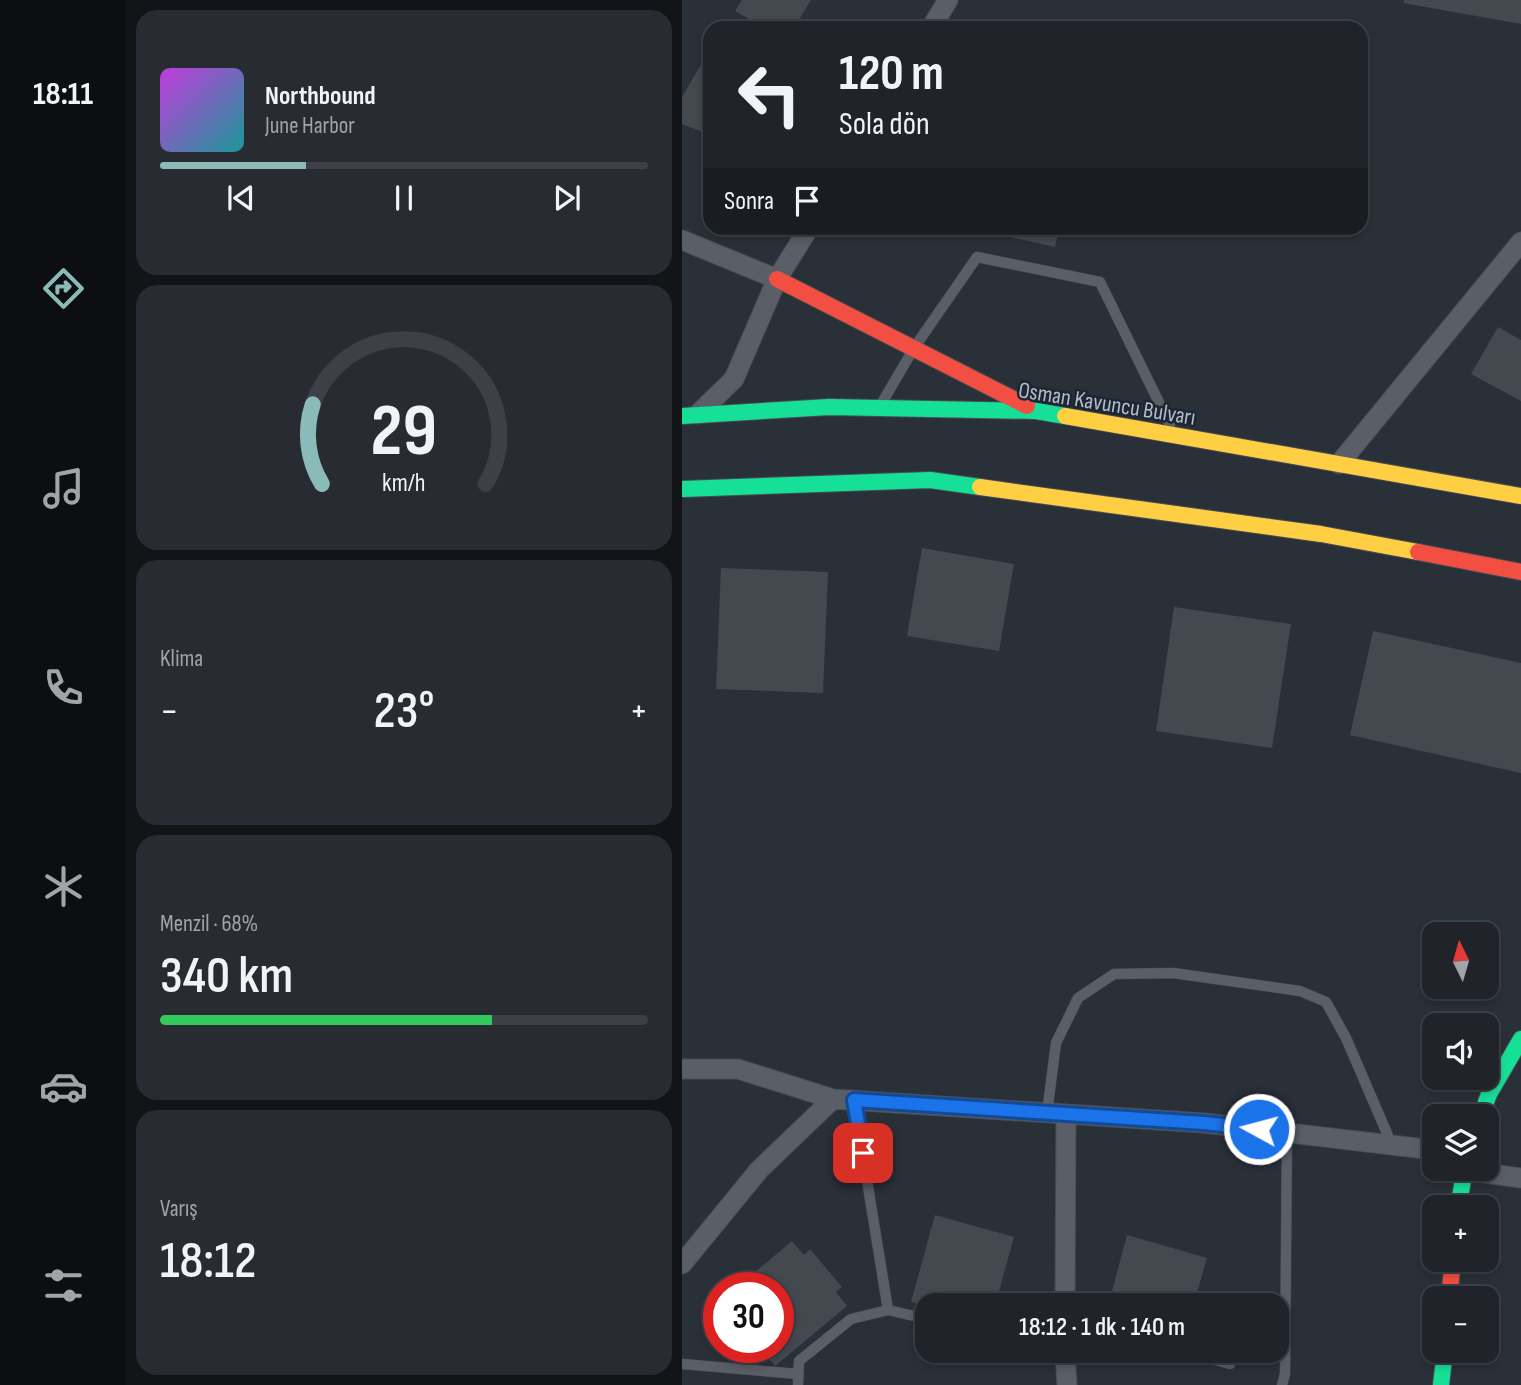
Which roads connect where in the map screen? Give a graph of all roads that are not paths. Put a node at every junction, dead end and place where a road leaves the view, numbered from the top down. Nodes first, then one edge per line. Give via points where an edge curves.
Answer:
1 (948, 0) edge
2 (935, 21) edge
3 (805, 235) edge
4 (682, 240) edge
5 (1520, 242) edge
6 (777, 279) junction
7 (914, 348) junction
8 (879, 408) junction
9 (1036, 411) junction
10 (689, 416) edge
11 (1174, 435) junction
12 (1339, 464) junction
13 (682, 489) edge
14 (1520, 496) edge
15 (1520, 572) edge
16 (1520, 1038) edge
17 (682, 1069) edge
18 (833, 1099) junction
19 (854, 1100) junction
20 (1485, 1104) edge
21 (1057, 1113) junction
22 (1287, 1133) junction
23 (1392, 1145) junction
24 (1422, 1149) edge
25 (1499, 1175) edge
26 (1520, 1178) edge
27 (682, 1264) edge
28 (1064, 1293) edge
29 (888, 1310) junction
30 (915, 1316) edge
31 (1065, 1363) edge
32 (1226, 1363) edge
33 (1443, 1363) edge
34 (682, 1364) edge
35 (1230, 1364) dead end
36 (798, 1380) edge
37 (1067, 1385) edge
38 (1282, 1385) edge
39 (1442, 1385) edge

1 - 2 street
3 - 6 street
4 - 6 street
5 - 12 street
6 - 7 main road
6 - 10 street via 734,379
7 - 8 lane
7 - 9 main road
7 - 11 lane via 977,257 1100,282
8 - 9 main road, Osman Kavuncu Bulvarı
8 - 10 main road, Osman Kavuncu Bulvarı
9 - 11 main road, Osman Kavuncu Bulvarı
11 - 12 main road, Osman Kavuncu Bulvarı
12 - 14 main road, Osman Kavuncu Bulvarı
13 - 15 main road via 930,480 1321,534
16 - 20 main road
17 - 18 street via 738,1069
18 - 19 street
18 - 27 street via 759,1170
19 - 21 street
19 - 29 lane
21 - 22 street
21 - 23 lane via 1056,1043 1078,998 1114,974 1173,973 1300,991 1326,1002
21 - 28 street
22 - 23 street
22 - 38 lane
23 - 24 street
25 - 26 street
29 - 30 lane
29 - 36 lane via 851,1319 799,1361
31 - 37 street
32 - 35 lane
33 - 39 main road
34 - 36 lane

